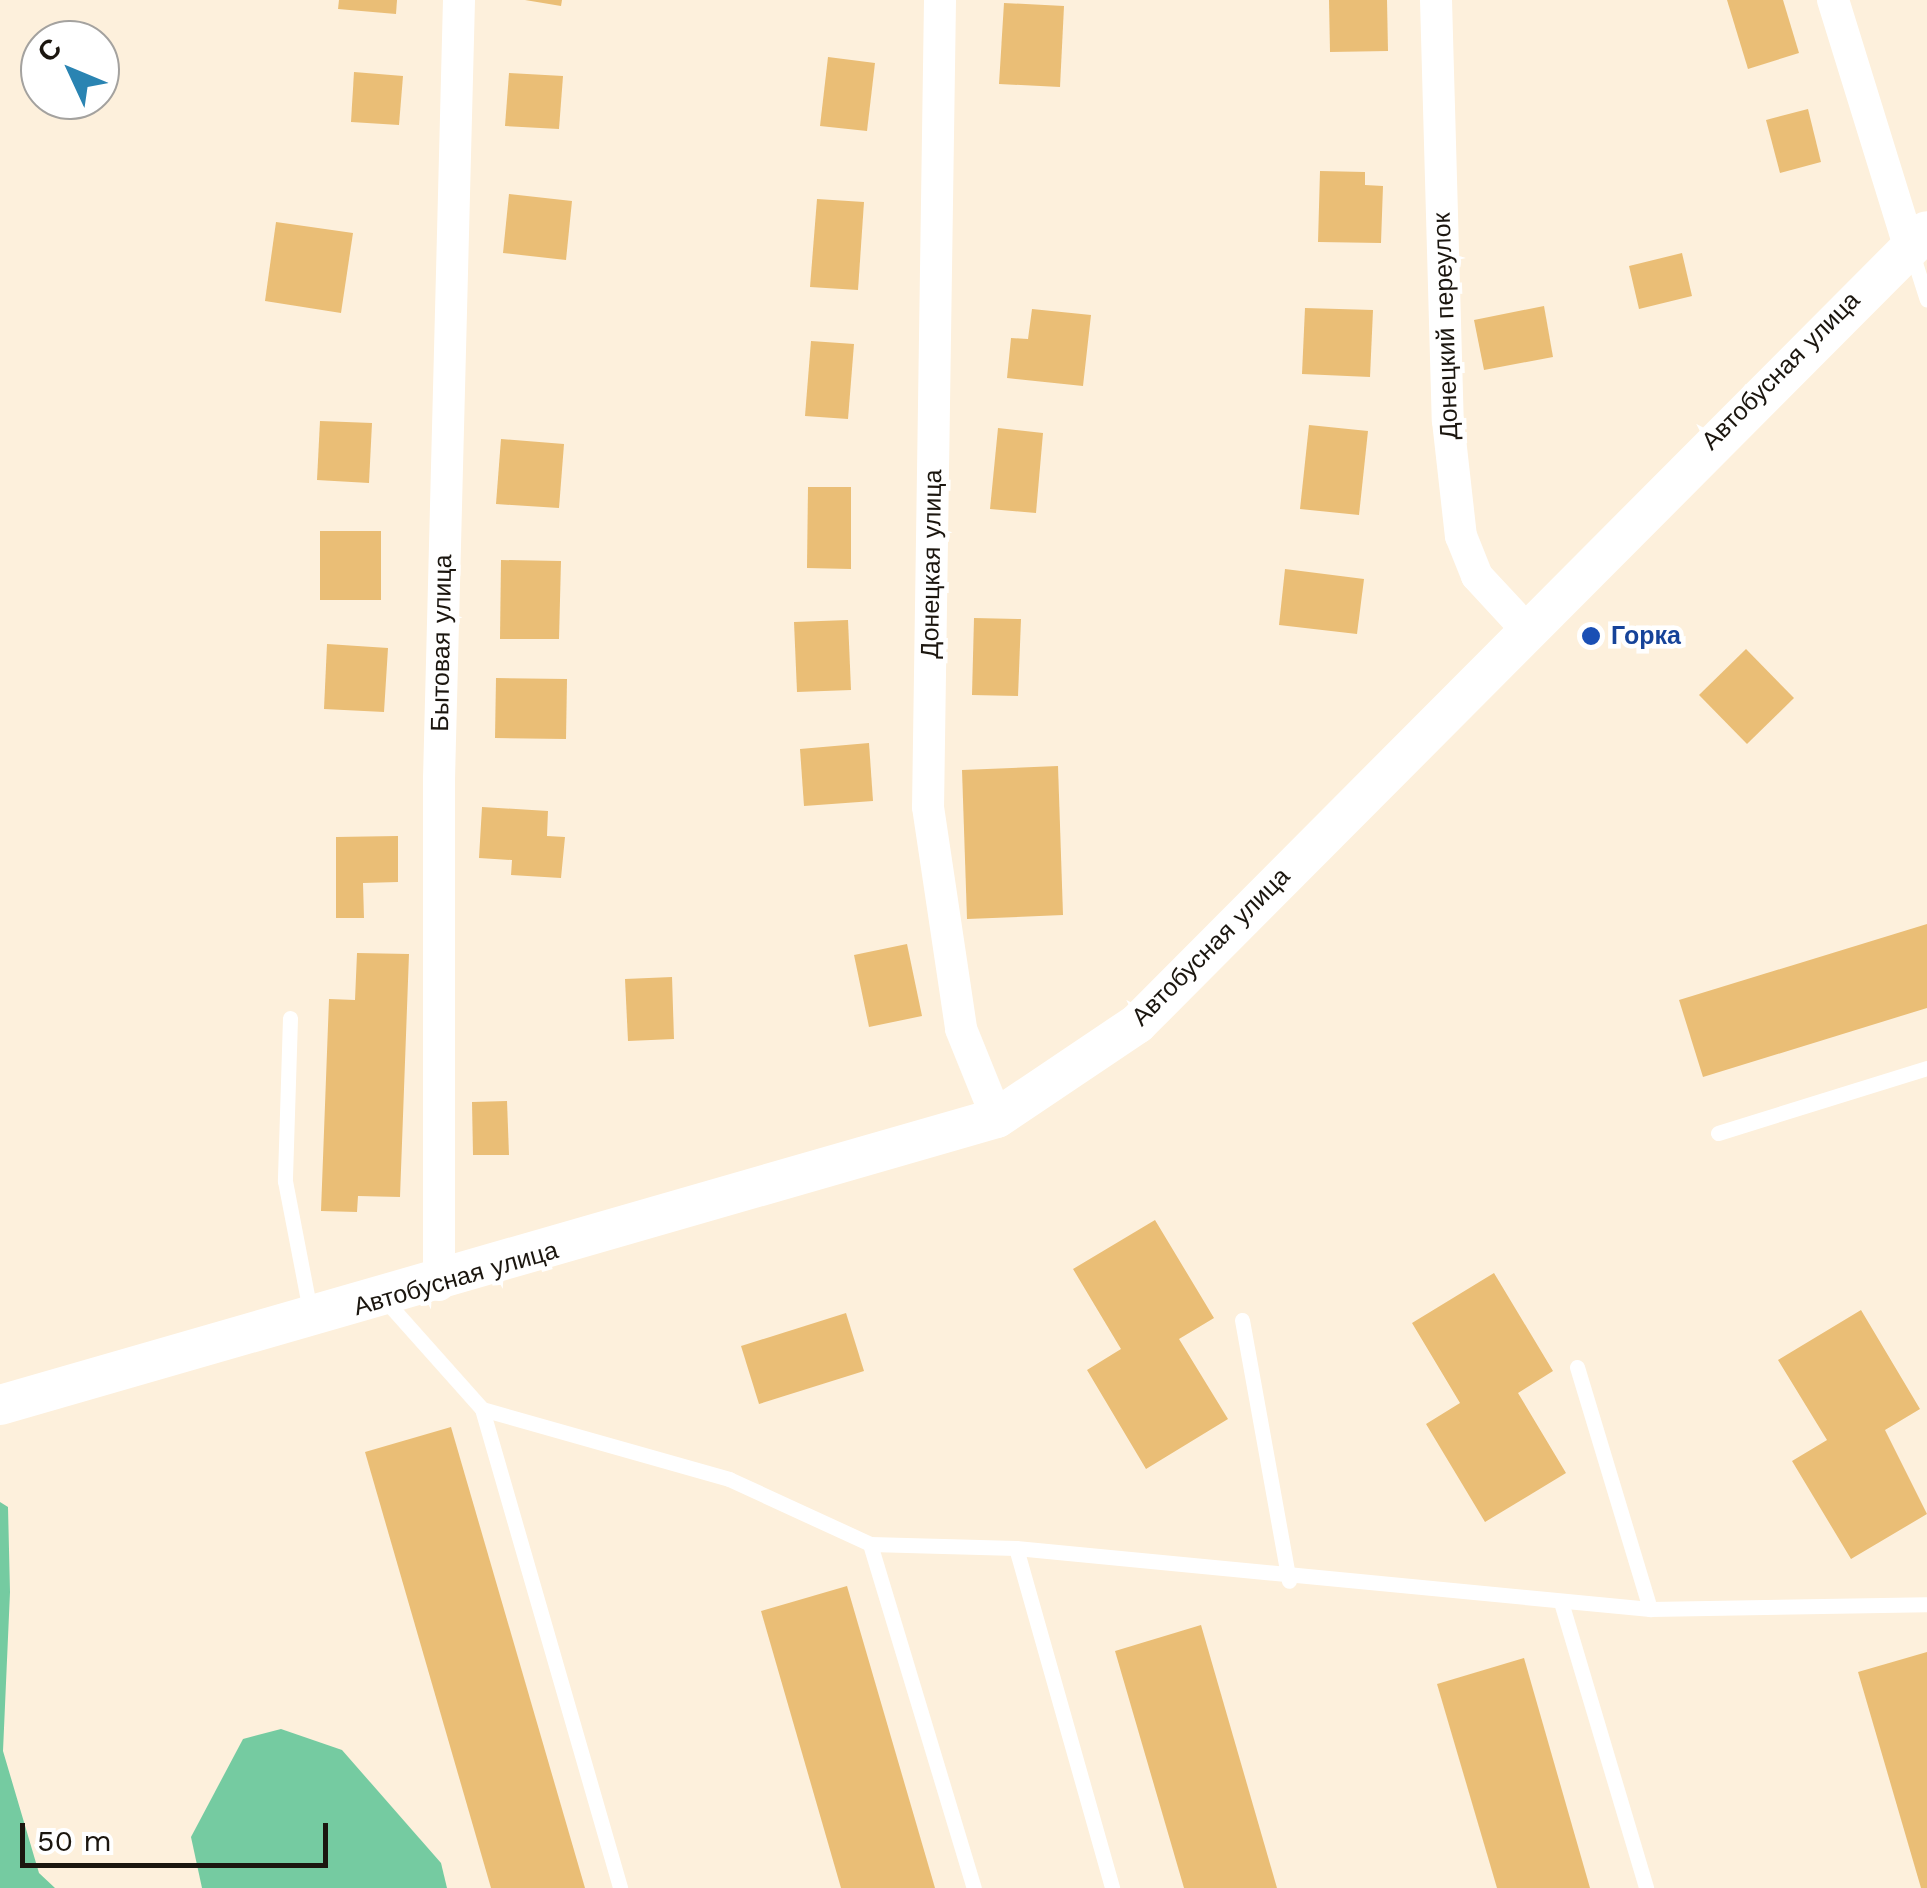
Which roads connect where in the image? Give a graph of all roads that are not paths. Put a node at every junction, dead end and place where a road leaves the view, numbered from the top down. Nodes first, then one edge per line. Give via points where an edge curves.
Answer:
1 (459, 0) edge
2 (940, 0) edge
3 (1436, 0) edge
4 (1833, 0) edge
5 (1917, 236) edge
6 (1927, 300) edge
7 (1526, 629) junction
8 (290, 1018) dead end
9 (1927, 1068) edge
10 (997, 1118) junction
11 (1718, 1133) dead end
12 (439, 1285) junction
13 (384, 1300) junction
14 (312, 1320) junction
15 (1242, 1320) dead end
16 (1577, 1367) dead end
17 (0, 1405) edge
18 (482, 1410) junction
19 (870, 1544) junction
20 (1016, 1548) junction
21 (1288, 1581) junction
22 (1561, 1602) junction
23 (1927, 1604) edge
24 (1650, 1609) junction
25 (620, 1888) edge
26 (974, 1888) edge
27 (1112, 1888) edge
28 (1646, 1888) edge

1 - 12 street, Бытовая улица via 439,779
2 - 10 street, Донецкая улица via 928,807 961,1029
3 - 7 street, Донецкий переулок via 1448,421 1461,536 1476,576
4 - 5 street
5 - 6 lane
5 - 7 street, Автобусная улица
7 - 10 street, Автобусная улица via 1136,1024
8 - 14 lane via 284,1181
9 - 11 lane
10 - 12 street, Автобусная улица
12 - 13 street, Автобусная улица
13 - 14 street, Автобусная улица
13 - 18 lane
14 - 17 street, Автобусная улица
15 - 21 lane
16 - 24 lane
18 - 19 lane via 729,1478
18 - 25 lane
19 - 20 lane
19 - 26 lane
20 - 21 lane
20 - 27 lane
21 - 22 lane
22 - 24 lane
22 - 28 lane
23 - 24 lane

